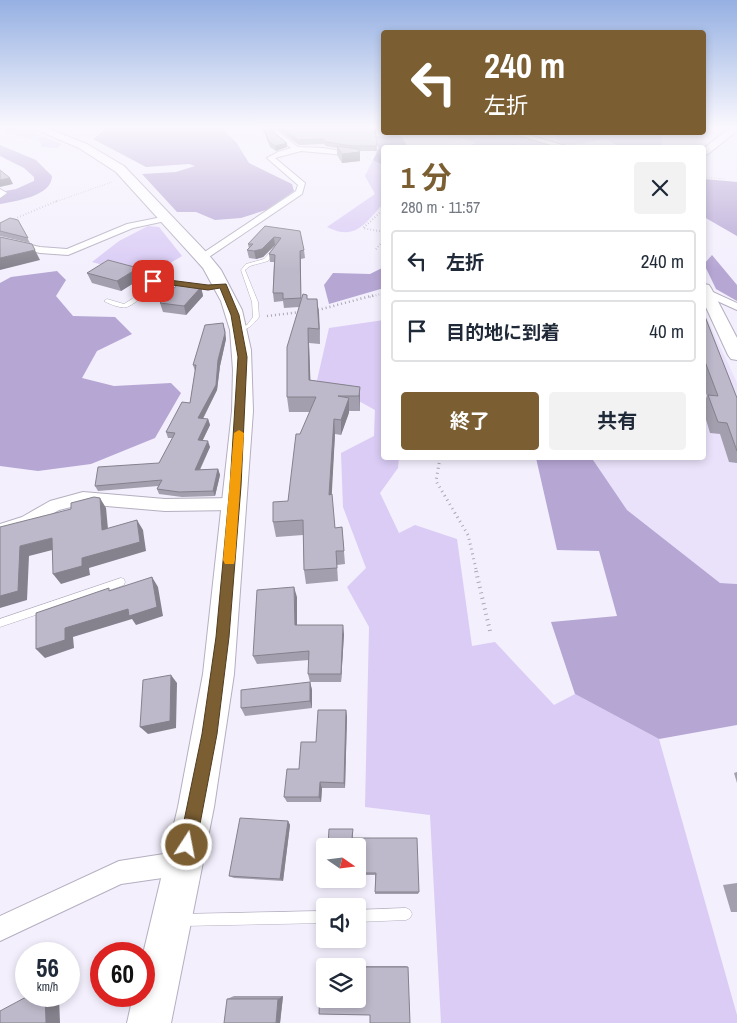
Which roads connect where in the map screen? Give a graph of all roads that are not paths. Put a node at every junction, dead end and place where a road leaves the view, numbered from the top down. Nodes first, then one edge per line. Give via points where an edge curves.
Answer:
1 (126, 175) edge
2 (290, 175) edge
3 (168, 218) junction
4 (0, 241) edge
5 (278, 247) edge
6 (203, 256) junction
7 (223, 286) junction
8 (706, 291) edge
9 (706, 294) edge
10 (107, 301) dead end
11 (737, 308) edge
12 (248, 323) junction
13 (737, 355) edge
14 (234, 504) junction
15 (0, 530) edge
16 (121, 582) dead end
17 (0, 623) edge
18 (184, 863) junction
19 (406, 914) dead end
20 (316, 916) edge
21 (366, 916) edge
22 (171, 920) junction
23 (0, 929) edge
24 (149, 1023) edge

1 - 3 main road
2 - 6 street via 302,185 299,192
3 - 4 street via 130,226 68,252
3 - 6 main road
5 - 12 lane via 266,260 242,270 255,302
6 - 7 main road
7 - 10 lane via 208,288 153,281 125,306
7 - 12 main road
8 - 11 street
9 - 13 street
12 - 14 main road
14 - 15 street via 165,505 83,498 55,505 27,521
14 - 18 main road via 223,637 209,734
16 - 17 lane
18 - 22 main road
18 - 23 street via 119,873
19 - 21 lane
20 - 22 lane
22 - 24 main road

